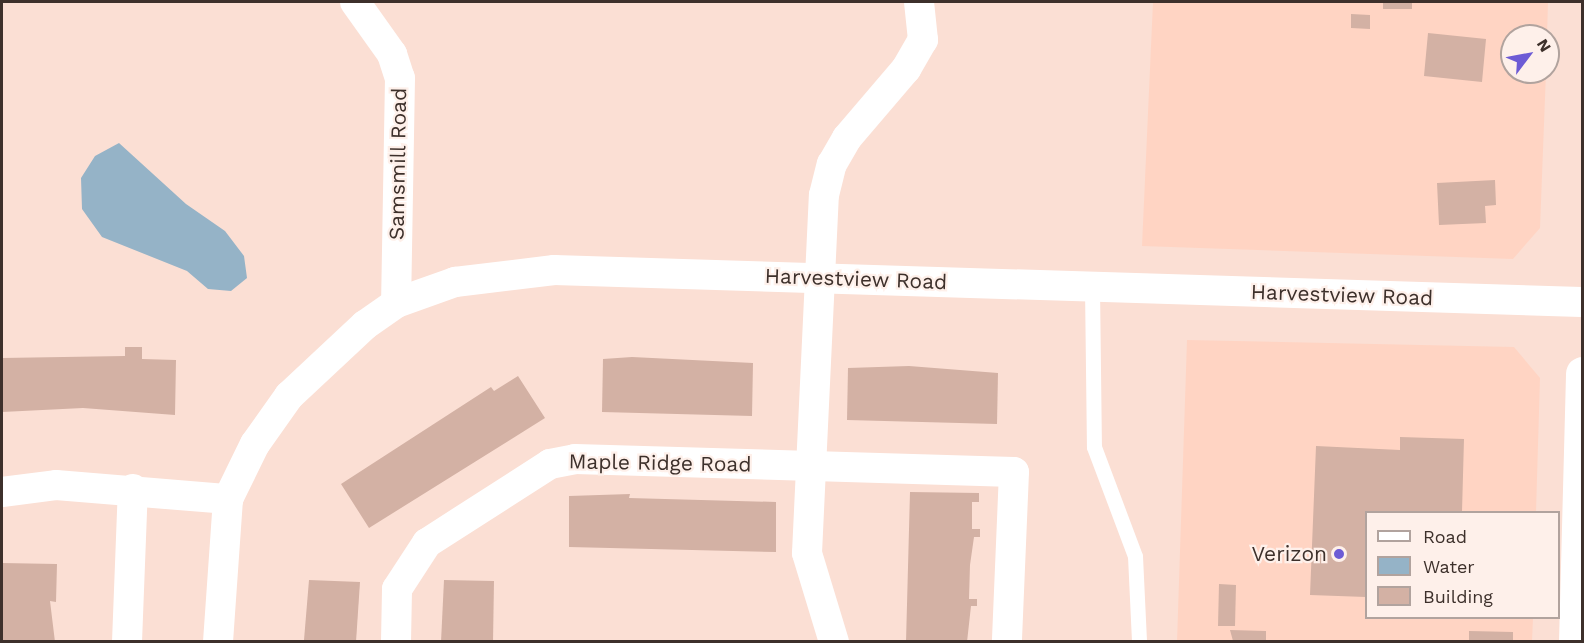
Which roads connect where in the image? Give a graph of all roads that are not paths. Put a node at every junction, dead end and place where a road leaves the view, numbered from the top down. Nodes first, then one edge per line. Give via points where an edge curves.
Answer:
1 (355, 2) edge
2 (919, 2) edge
3 (820, 277) junction
4 (1092, 287) junction
5 (1582, 302) edge
6 (396, 303) junction
7 (1582, 373) edge
8 (809, 466) junction
9 (1581, 477) edge
10 (134, 489) junction
11 (2, 492) edge
12 (228, 499) junction
13 (127, 642) edge
14 (218, 642) edge
15 (396, 642) edge
16 (834, 642) edge
17 (1007, 642) edge
18 (1139, 642) edge
19 (1575, 642) edge

1 - 6 street, Samsmill Road via 392,54 400,78
2 - 3 street via 922,40 832,164 824,195
3 - 4 street, Harvestview Road
3 - 6 street, Harvestview Road via 501,273
3 - 8 street
4 - 5 street, Harvestview Road
4 - 18 lane via 1094,447 1135,556
6 - 12 street, Harvestview Road via 289,396 255,444
7 - 9 main road
8 - 15 street, Maple Ridge Road via 575,459 550,464 427,543 397,589
8 - 16 street via 807,553
8 - 17 street, Maple Ridge Road via 1014,472
9 - 19 main road
10 - 11 street via 56,484
10 - 12 street
10 - 13 street
12 - 14 street

